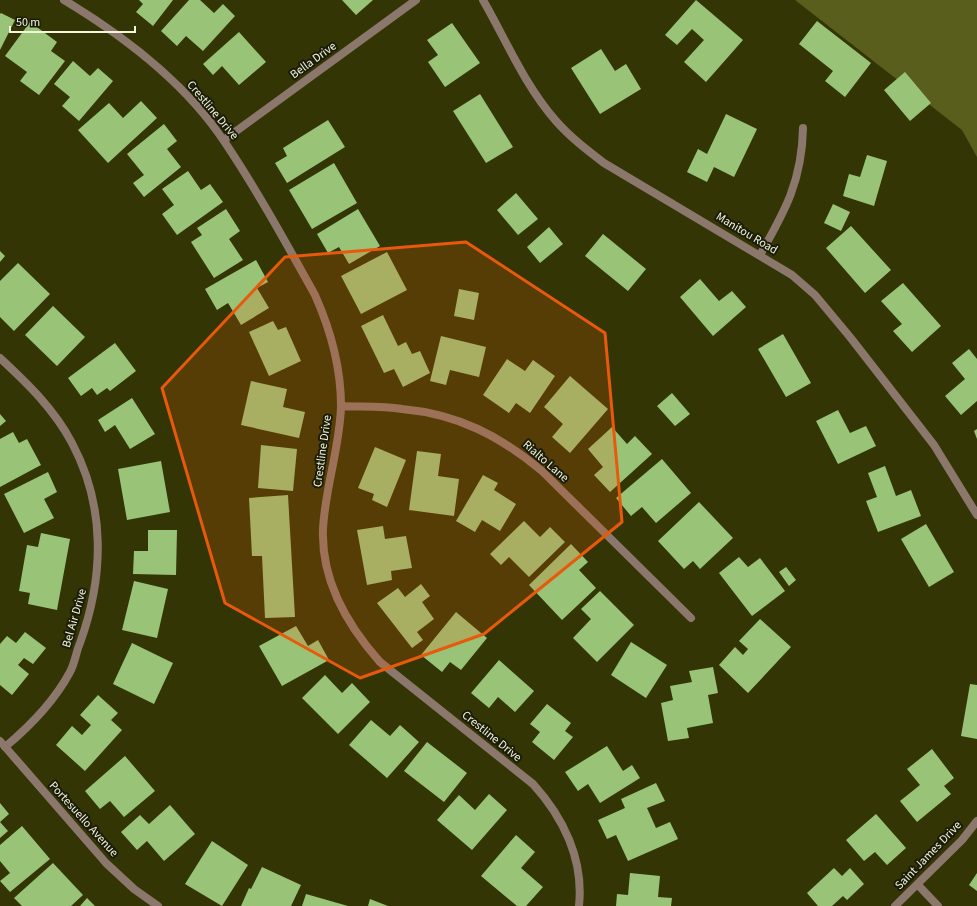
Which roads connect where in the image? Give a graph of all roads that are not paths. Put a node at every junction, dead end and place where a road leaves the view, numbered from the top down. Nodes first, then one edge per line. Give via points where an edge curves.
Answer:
1 (64, 0) edge
2 (416, 0) edge
3 (483, 0) edge
4 (803, 128) dead end
5 (224, 140) junction
6 (760, 255) junction
7 (0, 358) edge
8 (341, 406) junction
9 (977, 514) edge
10 (691, 618) dead end
11 (2, 744) edge
12 (977, 821) edge
13 (918, 885) junction
14 (158, 906) edge
15 (579, 906) edge
16 (895, 906) edge
17 (938, 906) edge

1 - 5 street, Crestline Drive via 98,20 144,56 197,106
2 - 5 street, Bella Drive
3 - 6 street, Manitou Road via 536,95 578,144 604,163
4 - 6 street via 803,147 793,193
5 - 8 street, Crestline Drive via 315,295 326,320 336,353
6 - 9 street, Manitou Road via 792,275 815,295 934,445
7 - 11 street, Bel Air Drive via 34,390 55,415 72,443 92,497 98,563 93,602 71,671 17,737
8 - 10 street, Rialto Lane via 402,408 434,414 472,426 517,450 542,471
8 - 15 street, Crestline Drive via 324,537 330,578 346,618 361,641 380,662 533,784 547,800 559,817 575,856 579,878
11 - 14 street, Portesuello Avenue via 106,863
12 - 13 street, Saint James Drive
13 - 16 street, Saint James Drive
13 - 17 street

